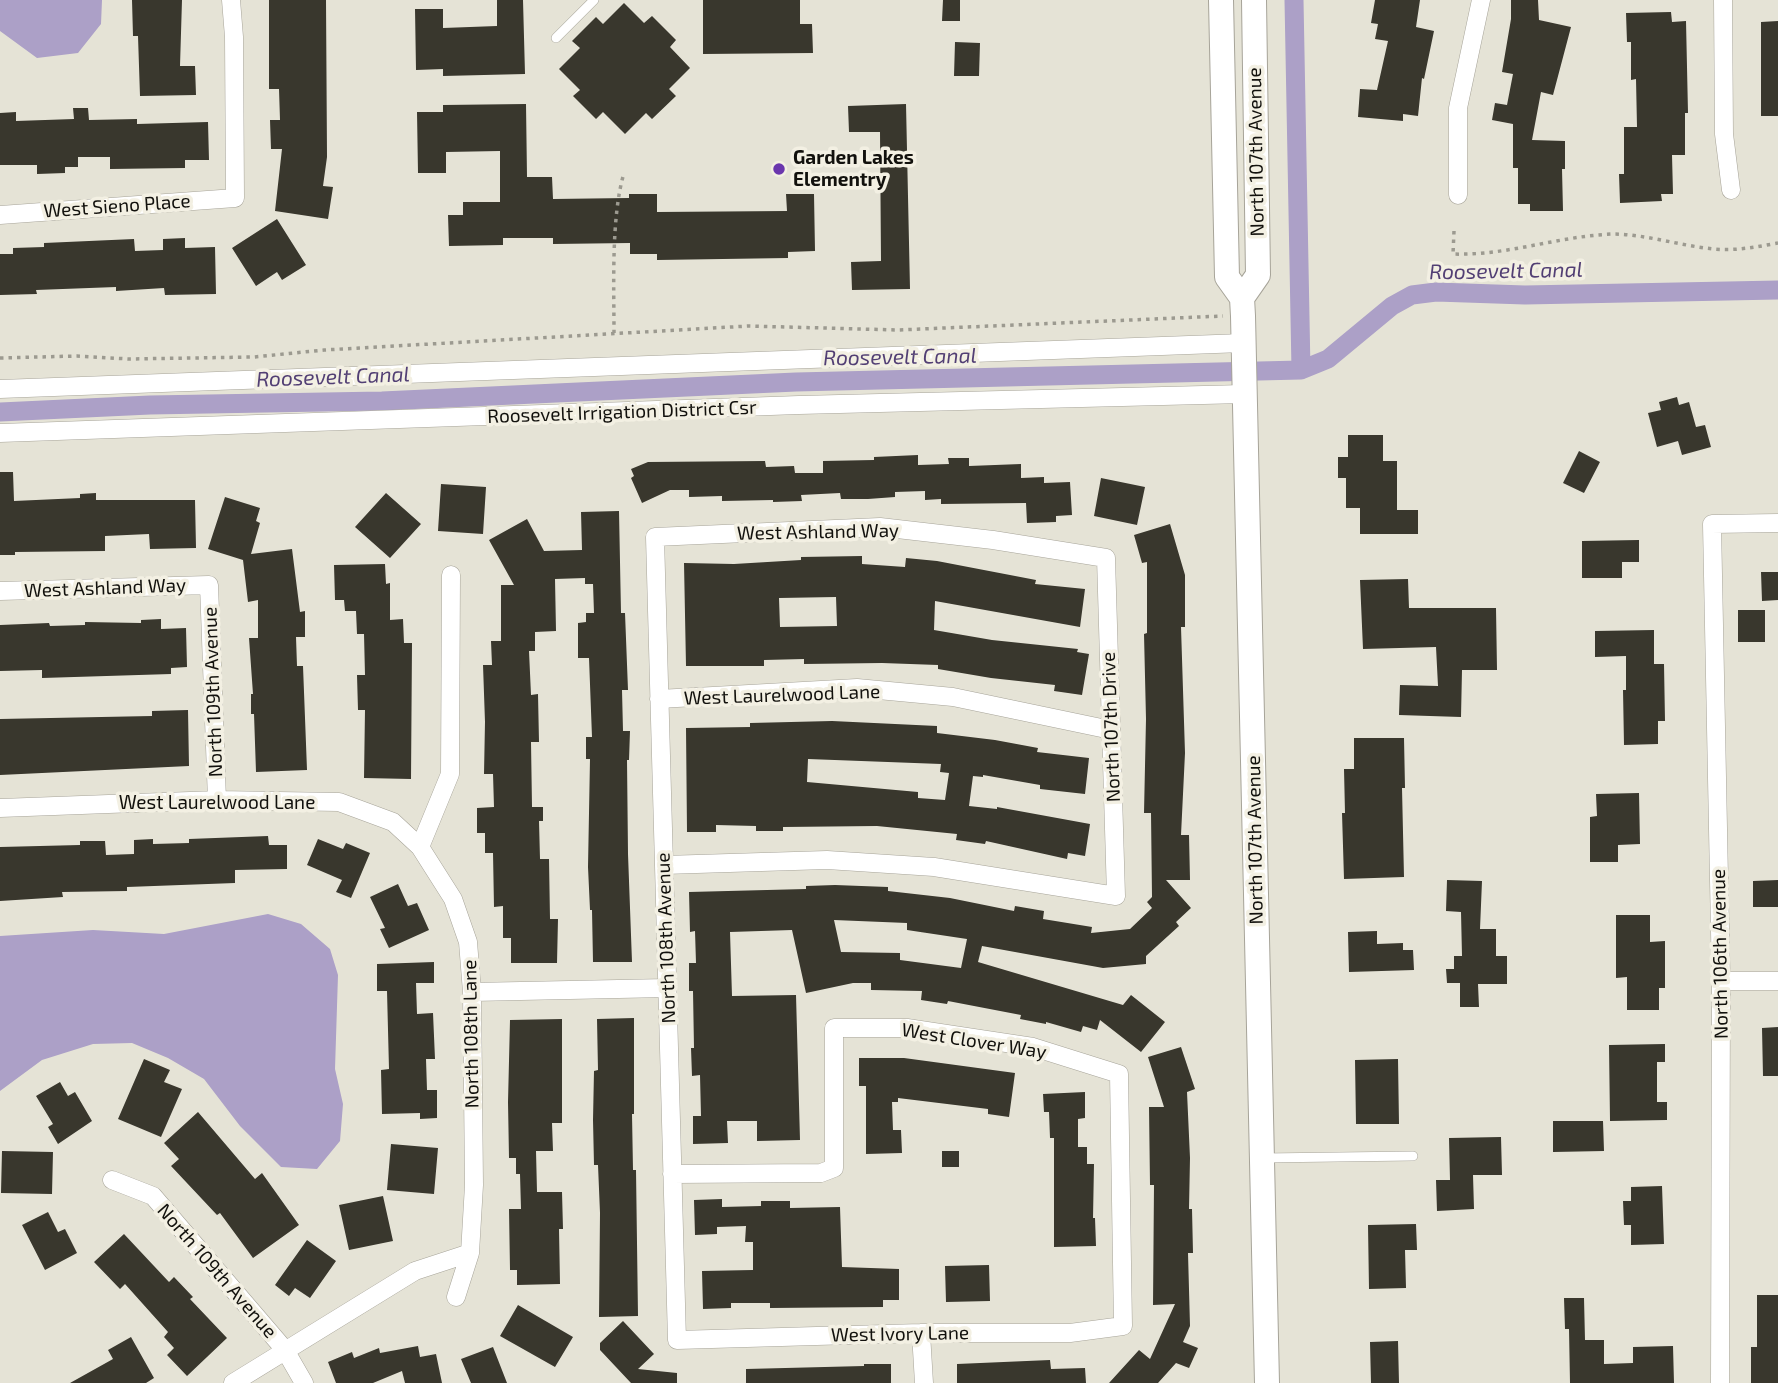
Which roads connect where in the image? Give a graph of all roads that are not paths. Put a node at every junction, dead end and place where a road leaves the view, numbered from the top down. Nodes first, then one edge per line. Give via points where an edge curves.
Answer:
1 (231, 0) edge
2 (594, 0) edge
3 (1222, 0) edge
4 (1254, 0) edge
5 (1481, 0) edge
6 (1723, 0) edge
7 (556, 38) dead end
8 (1731, 190) dead end
9 (1458, 195) dead end
10 (0, 215) edge
11 (1242, 307) junction
12 (1243, 346) junction
13 (0, 389) edge
14 (1244, 394) junction
15 (0, 433) edge
16 (1778, 523) edge
17 (655, 537) joint
18 (1106, 558) joint
19 (451, 576) dead end
20 (209, 585) joint
21 (0, 591) edge
22 (659, 699) junction
23 (1111, 730) junction
24 (217, 800) junction
25 (0, 807) edge
26 (421, 847) junction
27 (664, 864) junction
28 (1721, 981) junction
29 (1778, 981) edge
30 (667, 988) junction
31 (472, 992) junction
32 (1413, 1156) dead end
33 (1262, 1158) junction
34 (672, 1174) junction
35 (112, 1180) dead end
36 (470, 1253) junction
37 (456, 1297) dead end
38 (1123, 1326) joint
39 (921, 1333) junction
40 (677, 1340) joint
41 (285, 1350) junction
42 (233, 1383) edge
43 (304, 1383) edge
44 (924, 1383) edge
45 (1267, 1383) edge
46 (1720, 1383) edge

1 - 10 street, West Sieno Place via 235,198
2 - 7 lane
3 - 11 main road, North 107th Avenue via 1227,277
4 - 11 main road, North 107th Avenue via 1258,275
5 - 9 street via 1458,108
6 - 8 street via 1724,134
11 - 12 main road, North 107th Avenue
12 - 13 street
12 - 14 main road, North 107th Avenue
14 - 15 street, Roosevelt Irrigation District Csr
14 - 33 main road, North 107th Avenue
16 - 28 street, North 106th Avenue via 1712,524
17 - 18 street, West Ashland Way via 880,527
17 - 22 street, North 108th Avenue
18 - 23 street, North 107th Drive
19 - 26 street via 450,774
20 - 21 street, West Ashland Way
20 - 24 street, North 109th Avenue
22 - 23 street, West Laurelwood Lane via 858,688 953,697
22 - 27 street, North 108th Avenue
23 - 27 street, North 107th Drive via 1116,897 934,867 827,860
24 - 25 street, West Laurelwood Lane
24 - 26 street, West Laurelwood Lane via 338,802 393,822
26 - 31 street, North 108th Lane via 453,899 468,942
27 - 30 street, North 108th Avenue
28 - 29 street
28 - 46 street, North 106th Avenue
30 - 31 street
30 - 34 street, North 108th Avenue
31 - 36 street, North 108th Lane
32 - 33 lane
33 - 45 main road, North 107th Avenue
34 - 38 street, West Clover Way via 821,1173 834,1168 834,1028 907,1028 1033,1047 1119,1074
34 - 40 street, North 108th Avenue
35 - 41 street, North 109th Avenue via 153,1196
36 - 37 street, North 108th Lane
36 - 41 street via 415,1271
38 - 39 street, West Ivory Lane via 1070,1333
39 - 40 street, West Ivory Lane
39 - 44 street
41 - 42 street
41 - 43 street, North 109th Avenue

